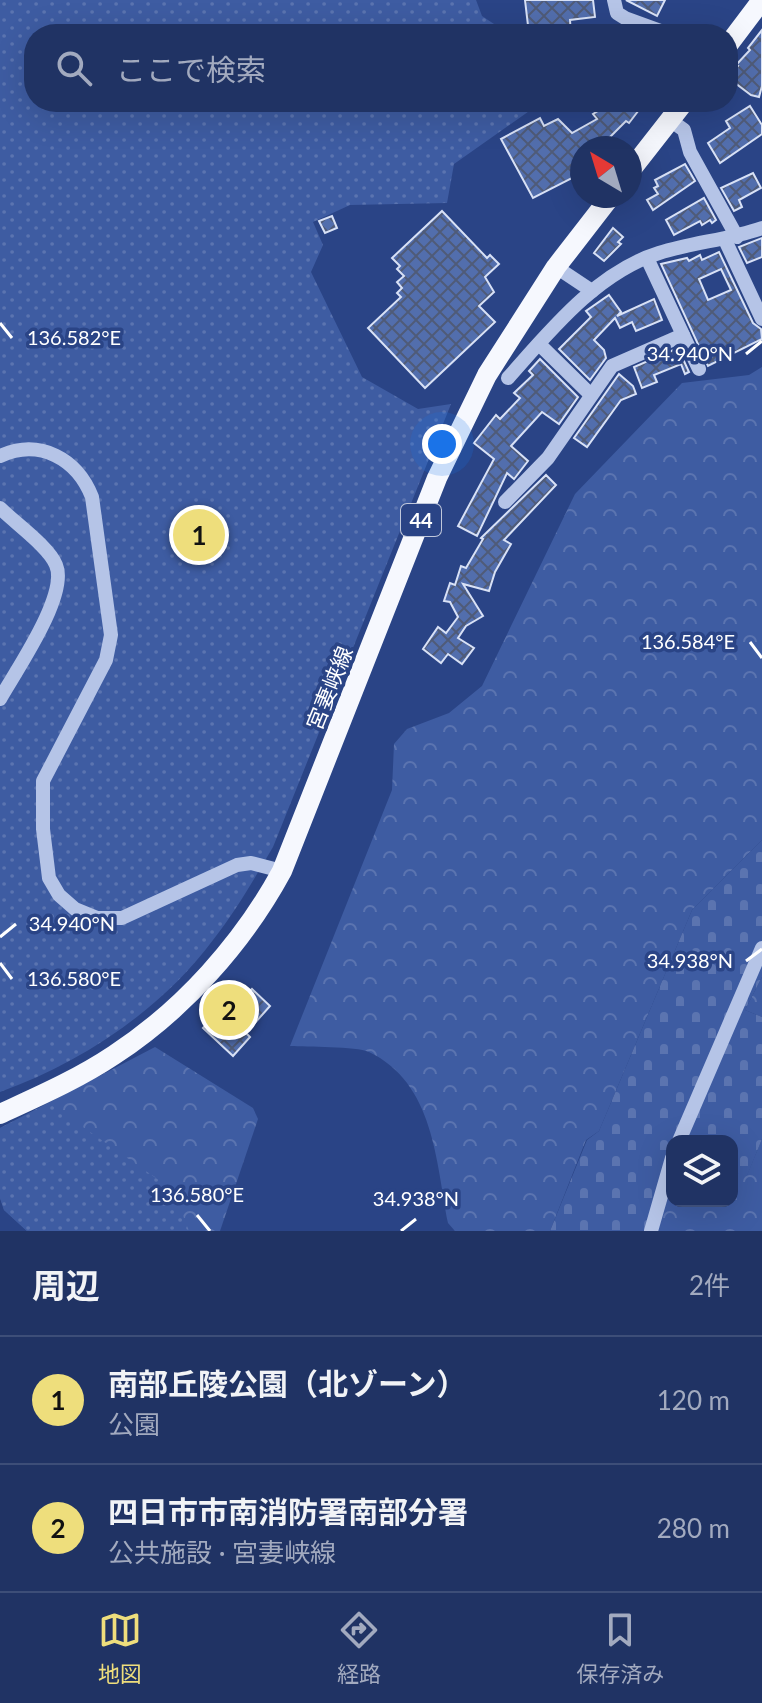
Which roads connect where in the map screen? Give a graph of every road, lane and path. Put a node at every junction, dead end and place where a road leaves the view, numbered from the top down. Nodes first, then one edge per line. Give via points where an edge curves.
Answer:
1 (614, 0) edge
2 (762, 0) edge
3 (642, 24) edge
4 (738, 32) edge
5 (676, 112) edge
6 (670, 120) junction
7 (642, 156) edge
8 (602, 208) edge
9 (762, 228) edge
10 (731, 238) junction
11 (647, 258) junction
12 (556, 267) junction
13 (592, 291) junction
14 (762, 319) edge
15 (683, 335) junction
16 (539, 344) junction
17 (699, 369) dead end
18 (508, 378) dead end
19 (591, 395) junction
20 (0, 456) edge
21 (505, 502) dead end
22 (0, 508) edge
23 (0, 699) edge
24 (282, 871) junction
25 (762, 948) edge
26 (0, 1114) edge
27 (682, 1135) edge
28 (666, 1179) edge
29 (651, 1231) edge

1 - 3 street via 617,13
2 - 4 main road
5 - 6 main road
6 - 7 main road
6 - 10 street via 684,130
8 - 12 main road, 宮妻峡線 / 44
9 - 10 street
10 - 11 street
10 - 14 street
11 - 13 street
11 - 15 street
12 - 13 street
12 - 24 main road, 宮妻峡線 / 44 via 487,375 437,478
13 - 16 street
15 - 17 street
15 - 19 street via 612,366
16 - 18 street
16 - 19 street
19 - 21 street via 548,458
20 - 24 street via 24,449 46,452 67,461 84,479 92,497 111,635 106,660 43,781 46,869 53,887 87,914 122,918 237,865
22 - 23 street via 52,558 58,584 41,628
24 - 26 main road, 宮妻峡線 / 44 via 226,953 163,1018 85,1073
25 - 27 street
28 - 29 street

